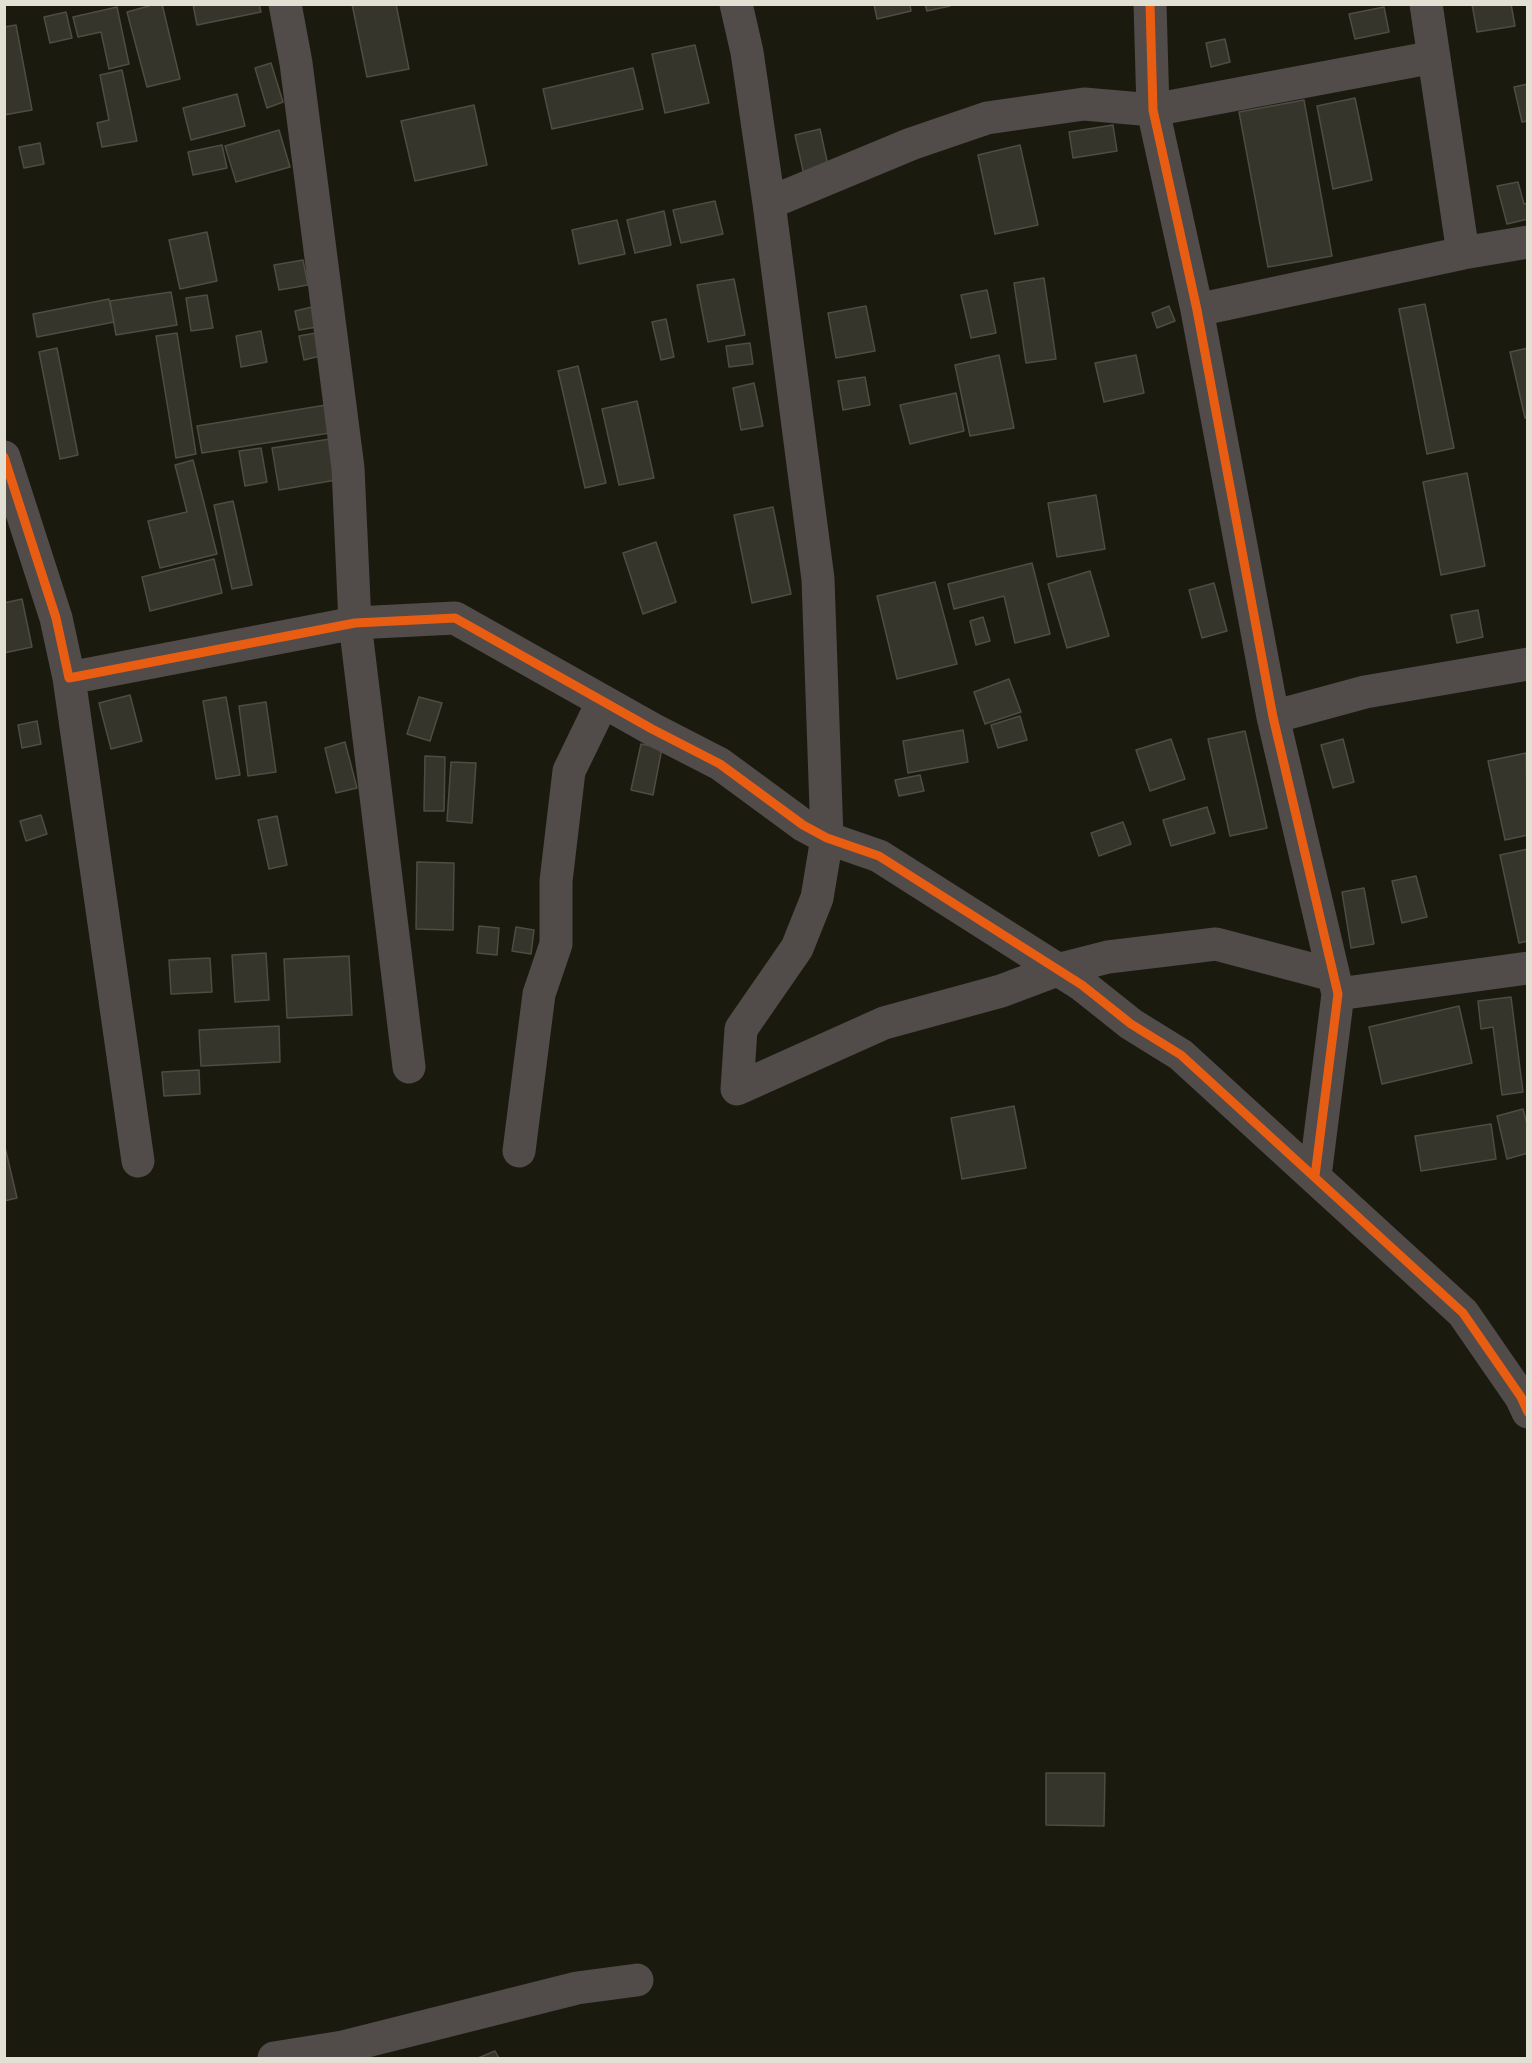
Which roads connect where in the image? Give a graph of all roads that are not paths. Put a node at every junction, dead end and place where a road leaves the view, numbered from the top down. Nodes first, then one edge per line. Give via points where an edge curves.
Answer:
1 (285, 4) edge
2 (736, 4) edge
3 (1150, 4) edge
4 (1426, 4) edge
5 (1434, 57) junction
6 (1153, 110) junction
7 (769, 202) junction
8 (1527, 242) edge
9 (1463, 253) junction
10 (1197, 310) junction
11 (4, 457) edge
12 (355, 623) junction
13 (1527, 664) edge
14 (69, 678) junction
15 (603, 701) junction
16 (1273, 717) junction
17 (827, 838) junction
18 (1527, 968) edge
19 (1057, 970) junction
20 (1335, 984) junction
21 (409, 1067) dead end
22 (519, 1150) dead end
23 (138, 1161) dead end
24 (1315, 1176) junction
25 (1527, 1412) edge
26 (637, 1980) dead end
27 (274, 2058) edge

1 - 12 street via 348,468
2 - 7 street
3 - 6 street
4 - 5 street
5 - 6 street
5 - 9 street
6 - 7 street via 1084,104 987,118 911,144
6 - 10 street
7 - 17 street via 818,579
8 - 9 street
9 - 10 street
10 - 16 street
11 - 14 street via 56,618
12 - 14 street
12 - 15 street via 454,618
12 - 21 street
13 - 16 street via 1365,692
14 - 23 street
15 - 17 street via 720,764
15 - 22 street via 569,771 556,881 556,944 539,994
16 - 20 street
17 - 19 street via 879,856
17 - 19 street via 818,898 797,948 741,1029 737,1089 884,1023 1001,991
18 - 20 street
19 - 20 street via 1108,957 1216,944
19 - 24 street via 1181,1055
20 - 24 street
24 - 25 street via 1463,1313 1521,1397
26 - 27 street via 577,1988 343,2047

